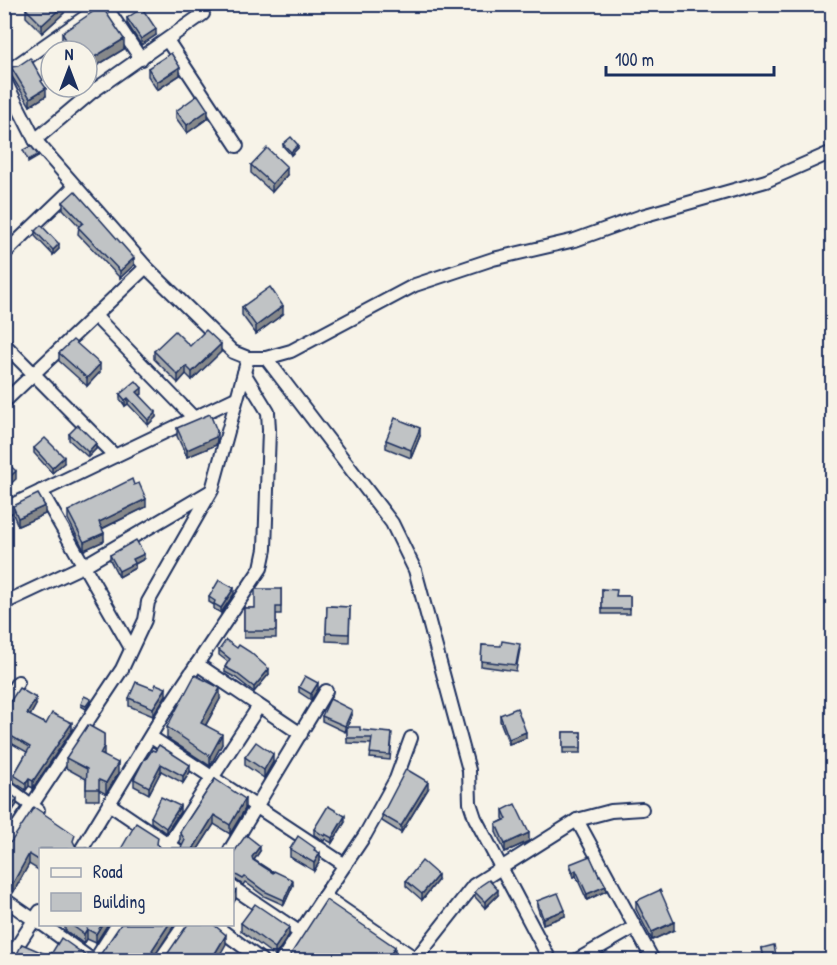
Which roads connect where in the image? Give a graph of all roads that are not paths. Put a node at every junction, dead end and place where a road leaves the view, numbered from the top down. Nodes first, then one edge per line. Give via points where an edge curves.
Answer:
1 (203, 14) dead end
2 (166, 40) junction
3 (141, 59) junction
4 (14, 67) edge
5 (4, 79) edge
6 (35, 140) junction
7 (237, 146) dead end
8 (832, 152) edge
9 (75, 186) junction
10 (4, 254) edge
11 (146, 267) junction
12 (94, 315) junction
13 (4, 344) edge
14 (248, 358) junction
15 (266, 358) junction
16 (34, 373) junction
17 (244, 373) junction
18 (236, 398) junction
19 (4, 402) edge
20 (194, 418) junction
21 (115, 456) junction
22 (212, 490) junction
23 (41, 491) junction
24 (4, 509) edge
25 (85, 565) junction
26 (4, 603) edge
27 (132, 648) junction
28 (197, 664) junction
29 (18, 682) dead end
30 (326, 691) dead end
31 (4, 703) edge
32 (259, 706) junction
33 (301, 734) junction
34 (151, 737) junction
35 (411, 738) dead end
36 (212, 778) junction
37 (4, 785) edge
38 (109, 804) junction
39 (31, 805) junction
40 (257, 808) junction
41 (642, 808) dead end
42 (49, 818) edge
43 (578, 820) junction
44 (81, 843) edge
45 (4, 847) edge
46 (170, 848) edge
47 (231, 848) edge
48 (345, 865) junction
49 (502, 868) junction
50 (234, 888) edge
51 (324, 896) junction
52 (4, 899) edge
53 (39, 920) edge
54 (47, 926) edge
55 (117, 926) edge
56 (184, 926) edge
57 (216, 926) edge
58 (635, 927) junction
59 (299, 932) junction
60 (8, 960) edge
61 (93, 960) edge
62 (160, 960) edge
63 (261, 960) edge
64 (282, 960) edge
65 (416, 960) edge
66 (550, 960) edge
67 (577, 960) edge
68 (653, 960) edge

1 - 2 street
2 - 3 street
2 - 7 street
3 - 4 street via 108,10 98,8
3 - 6 street via 92,92
5 - 6 street
6 - 9 street
8 - 15 street via 766,181 415,285 291,351
9 - 10 street
9 - 11 street
11 - 12 street
11 - 14 street via 233,352
12 - 16 street
12 - 20 street
13 - 16 street
14 - 15 street
14 - 17 street
15 - 49 street via 392,523 415,570 469,770 470,803
16 - 19 street
16 - 21 street
17 - 18 street
17 - 28 street via 268,412 265,549 261,568
18 - 20 street
18 - 22 street
20 - 21 street
21 - 23 street
22 - 25 street
22 - 27 street via 148,602 145,620
23 - 24 street
23 - 25 street
25 - 26 street
25 - 27 street
27 - 39 street
28 - 32 street
28 - 34 street
29 - 31 street
30 - 33 street
32 - 33 street
32 - 36 street
33 - 40 street
34 - 36 street
34 - 38 street
35 - 48 street via 396,780
36 - 40 street
36 - 46 street
37 - 39 street
38 - 44 street
38 - 46 street
39 - 42 street
39 - 45 street
40 - 47 street
40 - 48 street
41 - 43 street
43 - 49 street
43 - 58 street
48 - 51 street
49 - 65 street via 474,885
49 - 66 street
50 - 59 street
51 - 59 street
51 - 65 street
52 - 53 street
53 - 60 street
54 - 61 street
55 - 61 street
56 - 62 street
57 - 63 street
58 - 67 street
58 - 68 street
59 - 64 street

